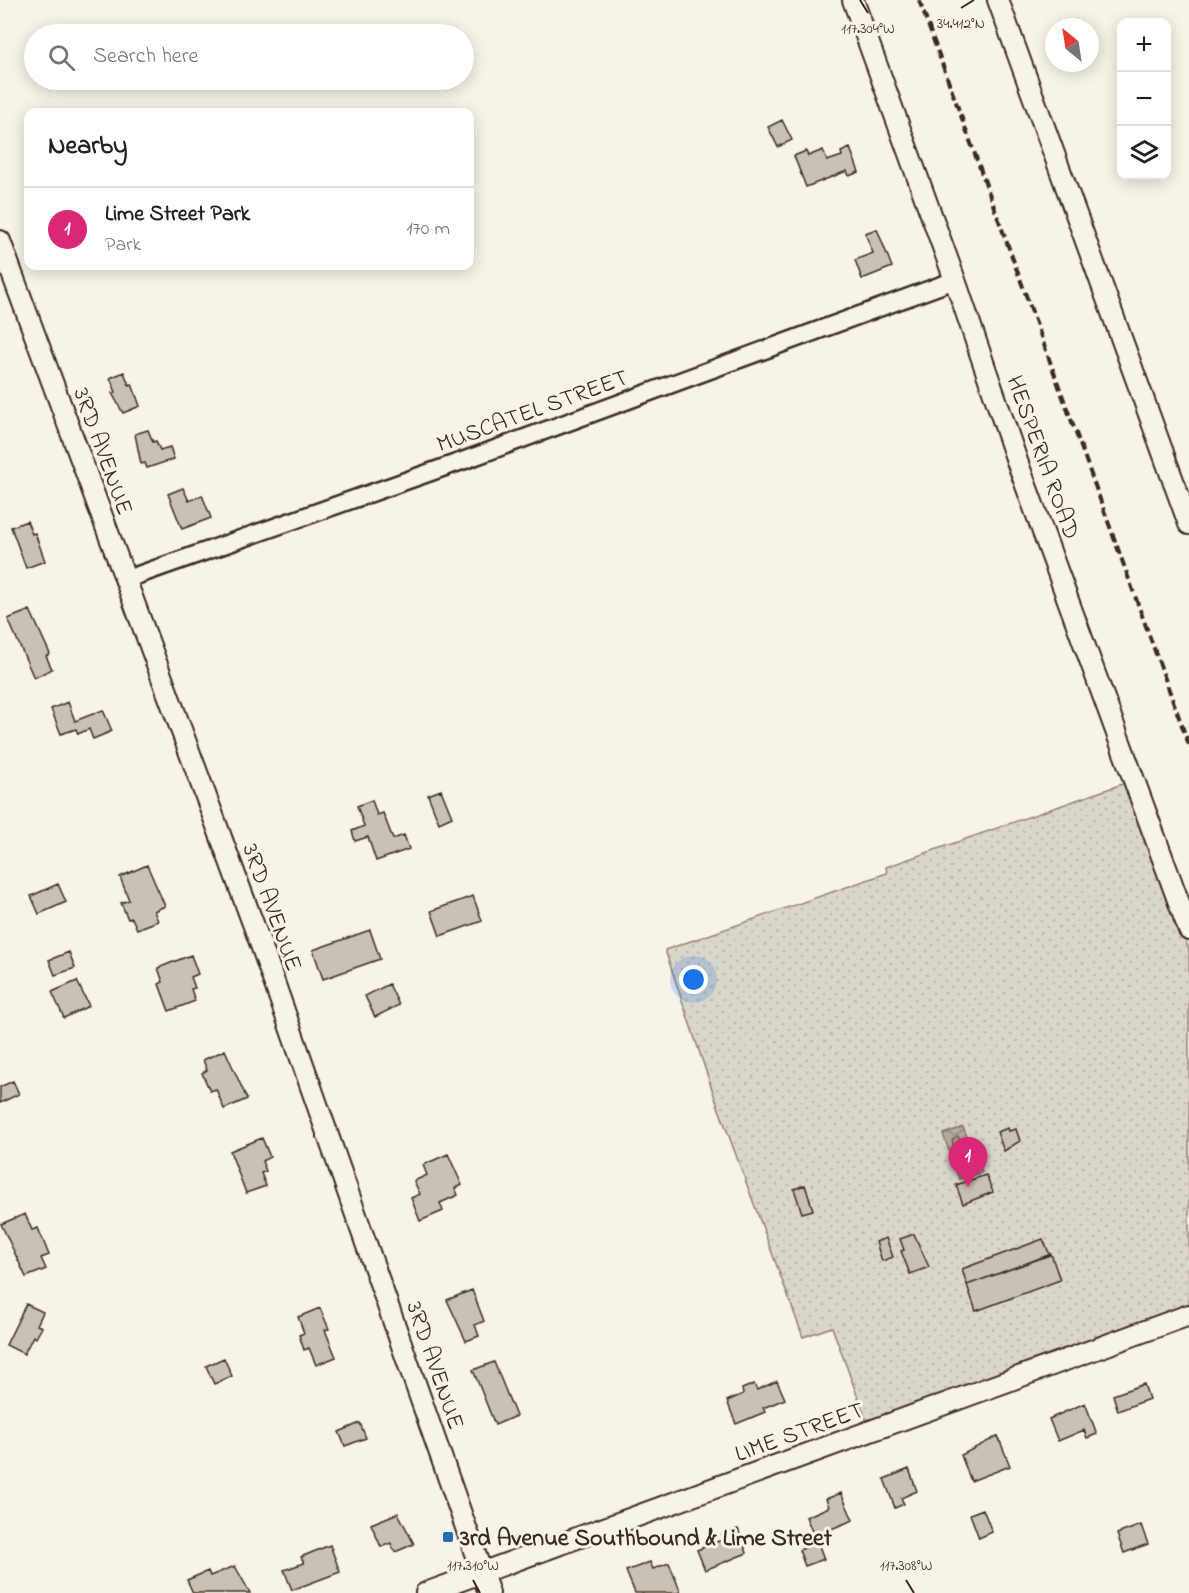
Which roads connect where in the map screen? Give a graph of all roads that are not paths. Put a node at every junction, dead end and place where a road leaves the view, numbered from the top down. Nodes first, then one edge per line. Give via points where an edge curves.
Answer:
1 (853, 0) edge
2 (998, 0) edge
3 (0, 241) edge
4 (955, 280) junction
5 (1189, 524) edge
6 (124, 580) junction
7 (1189, 930) edge
8 (1189, 1315) edge
9 (482, 1573) junction
10 (426, 1593) edge
11 (489, 1593) edge

1 - 4 street, HESPERIA ROAD
2 - 5 street
3 - 6 street, 3RD AVENUE
4 - 6 street, MUSCATEL STREET
4 - 7 street, HESPERIA ROAD
6 - 9 street, 3RD AVENUE via 261,945
8 - 9 street, LIME STREET
9 - 10 street, LIME STREET
9 - 11 street, 3RD AVENUE

